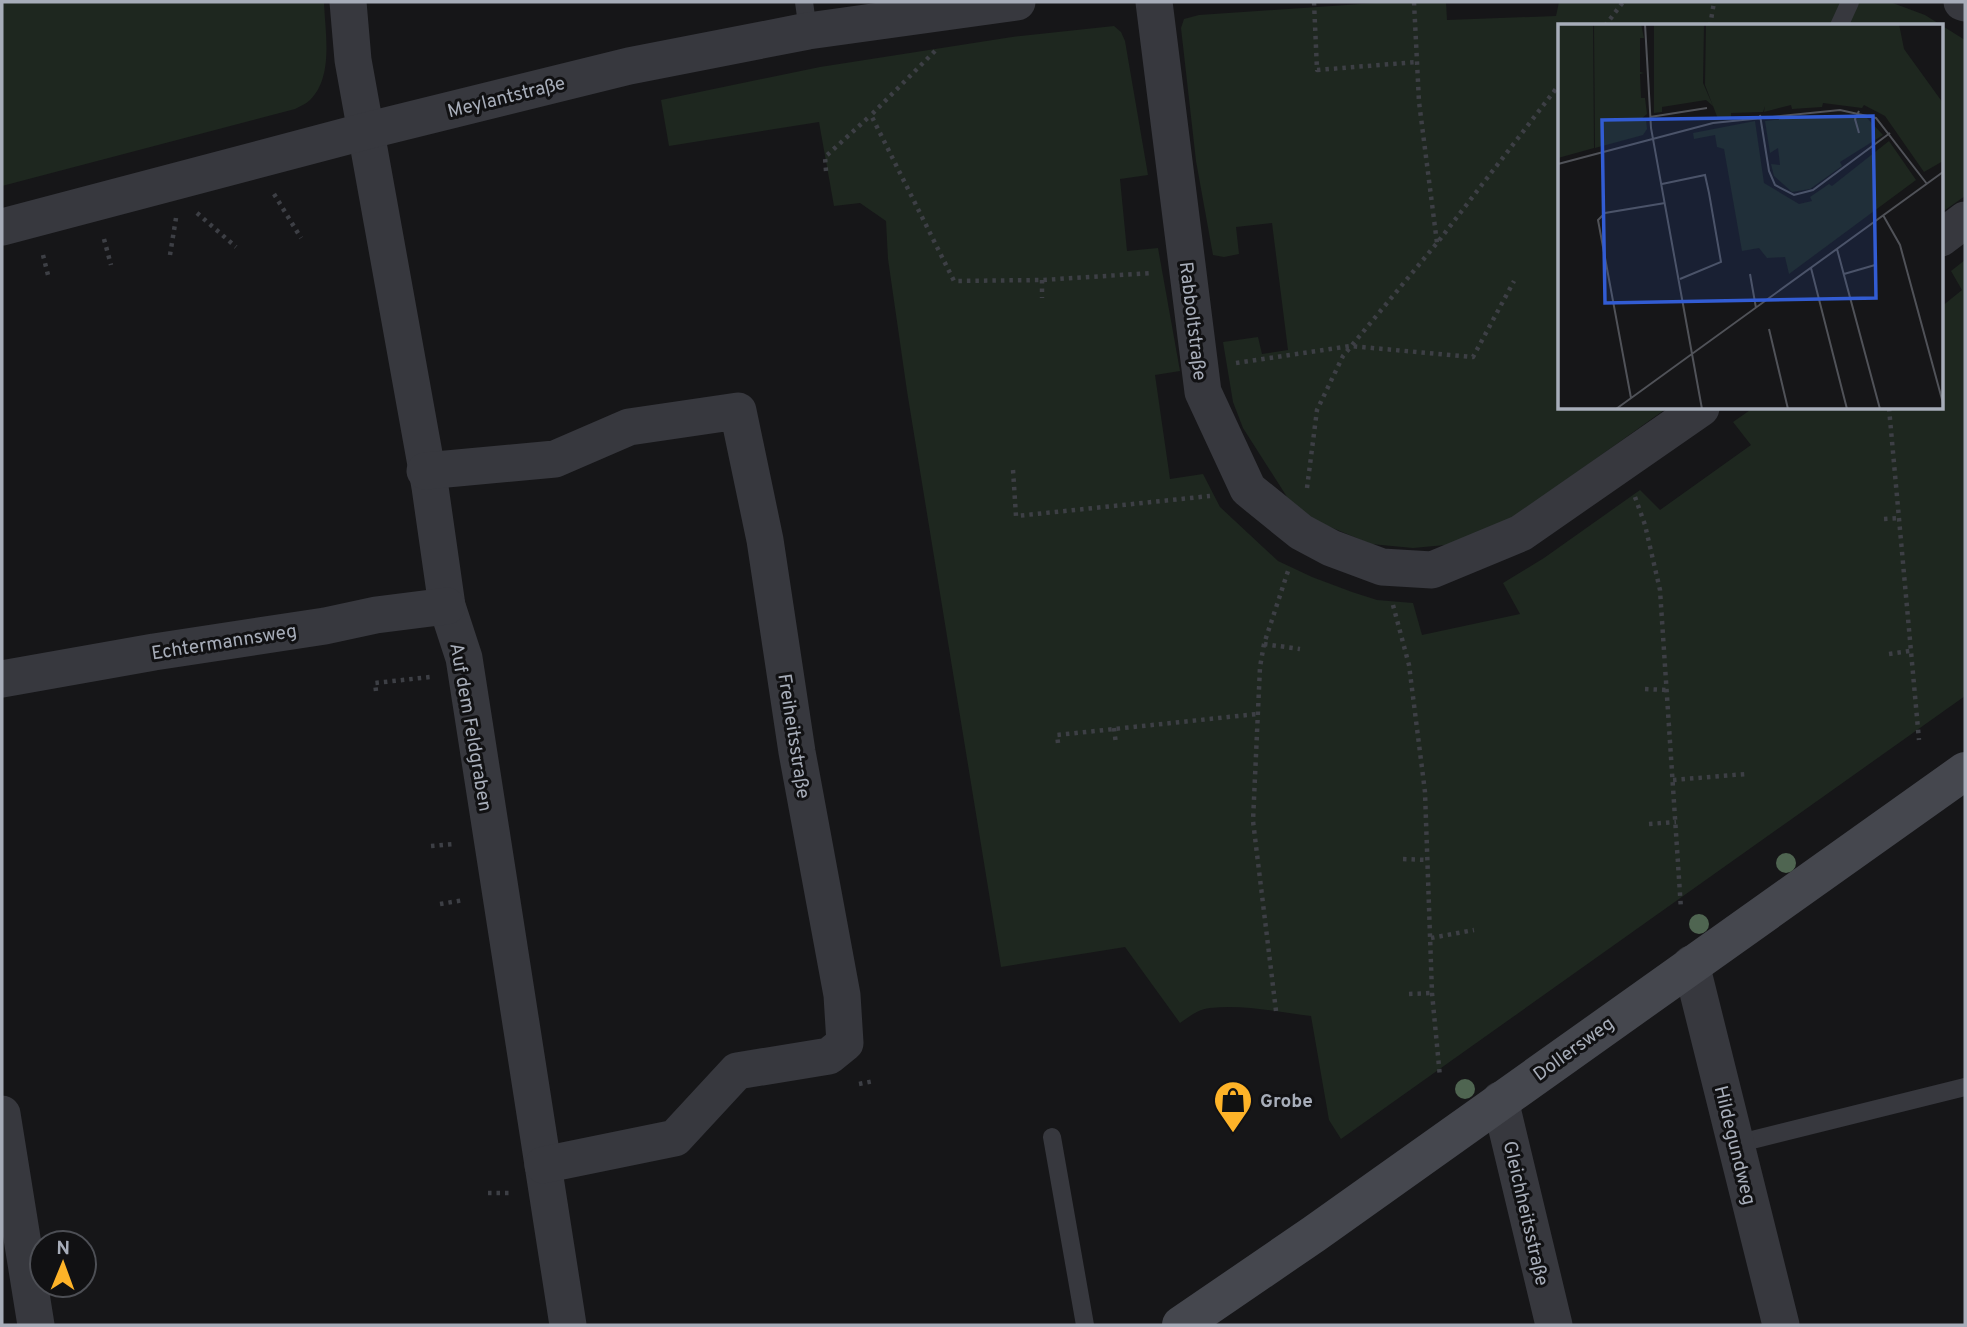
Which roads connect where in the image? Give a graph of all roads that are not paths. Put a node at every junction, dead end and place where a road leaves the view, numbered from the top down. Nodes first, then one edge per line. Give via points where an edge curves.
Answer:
1 (348, 2) edge
2 (1017, 2) edge
3 (1154, 2) edge
4 (1850, 2) edge
5 (806, 16) edge
6 (1840, 24) edge
7 (366, 131) junction
8 (1965, 220) edge
9 (2, 228) edge
10 (1942, 237) edge
11 (1698, 410) edge
12 (425, 471) junction
13 (447, 606) junction
14 (2, 679) edge
15 (1965, 771) edge
16 (1691, 964) junction
17 (1965, 1087) edge
18 (1500, 1100) junction
19 (2, 1114) edge
20 (1052, 1137) dead end
21 (1736, 1144) junction
22 (543, 1165) junction
23 (36, 1325) edge
24 (568, 1325) edge
25 (1085, 1325) edge
26 (1181, 1325) edge
27 (1553, 1325) edge
28 (1781, 1325) edge

1 - 7 street, Auf dem Feldgraben
2 - 5 street, Meylantstraße
3 - 11 street, Rabboltstraße via 1203,392 1251,492 1301,532 1382,567 1432,569 1521,533
4 - 6 lane
5 - 7 street, Meylantstraße via 629,66
7 - 9 street, Meylantstraße
7 - 12 street, Auf dem Feldgraben
8 - 10 street
12 - 13 street, Auf dem Feldgraben
12 - 22 street, Freiheitsstraße via 555,459 629,426 738,411 765,540 797,752 842,995 845,1043 829,1056 737,1071 675,1138
13 - 14 street, Echtermannsweg
13 - 22 street, Auf dem Feldgraben via 464,658
15 - 16 main road, Dollersweg
16 - 18 main road, Dollersweg
16 - 21 street, Hildegundweg
17 - 21 lane
18 - 26 main road, Dollersweg
18 - 27 street, Gleichheitsstraße
19 - 23 street
20 - 25 lane
21 - 28 street, Hildegundweg
22 - 24 street, Auf dem Feldgraben

